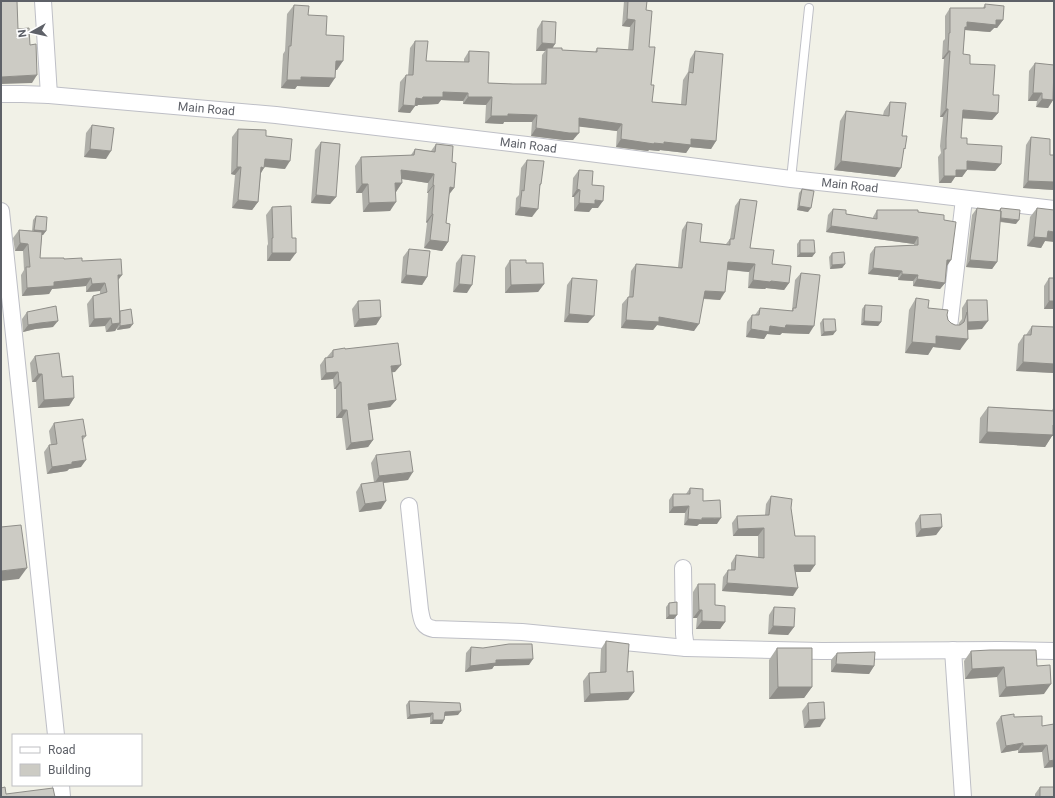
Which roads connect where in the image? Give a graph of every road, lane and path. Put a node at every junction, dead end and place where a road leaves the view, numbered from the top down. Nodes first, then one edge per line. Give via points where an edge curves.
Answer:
1 (43, 1) edge
2 (809, 8) dead end
3 (1, 94) edge
4 (49, 95) junction
5 (791, 179) junction
6 (964, 199) junction
7 (1054, 210) edge
8 (1, 211) edge
9 (949, 327) edge
10 (409, 506) dead end
11 (683, 568) dead end
12 (686, 648) junction
13 (953, 650) junction
14 (1054, 650) edge
15 (56, 734) edge
16 (61, 786) edge
17 (62, 797) edge
18 (963, 797) edge

1 - 4 street
2 - 5 lane
3 - 4 street, Main Road
4 - 5 street, Main Road via 276,116
5 - 6 street, Main Road
6 - 7 street, Main Road
6 - 9 street
8 - 15 street
10 - 12 street via 420,610 424,624 428,628 522,632
11 - 12 street
12 - 13 street
13 - 14 street
13 - 18 street
16 - 17 street

